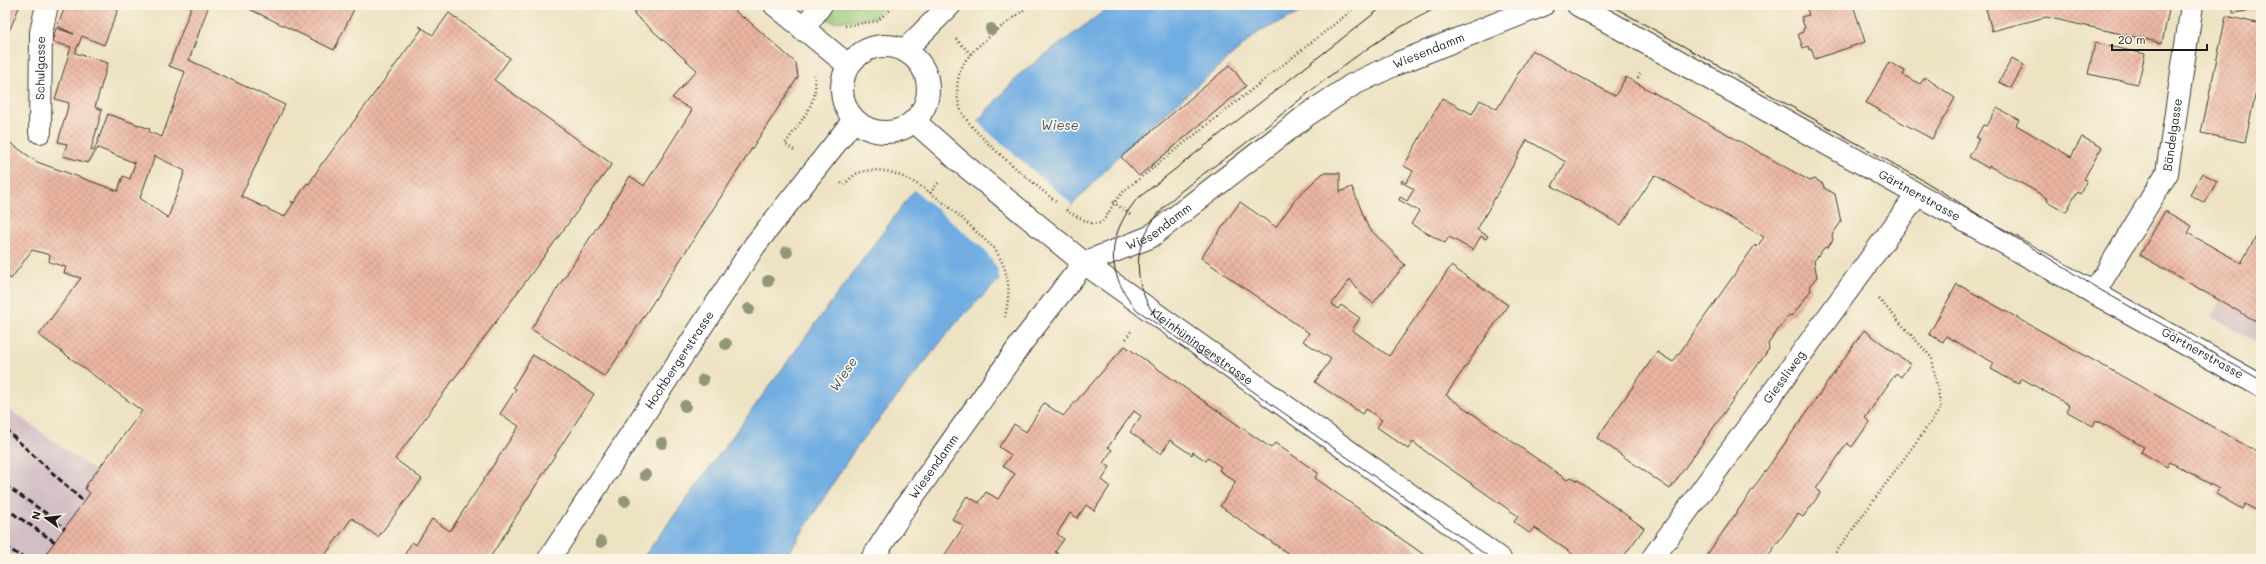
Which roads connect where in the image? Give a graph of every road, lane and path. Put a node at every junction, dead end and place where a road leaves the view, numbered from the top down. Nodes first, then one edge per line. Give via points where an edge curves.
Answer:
1 (47, 5) edge
2 (775, 5) edge
3 (821, 5) edge
4 (896, 5) edge
5 (950, 5) edge
6 (1030, 5) edge
7 (1356, 5) edge
8 (1543, 5) edge
9 (1578, 5) edge
10 (2192, 5) edge
11 (839, 26) dead end
12 (804, 30) junction
13 (905, 50) junction
14 (848, 65) junction
15 (813, 71) dead end
16 (854, 120) junction
17 (921, 127) junction
18 (40, 132) dead end
19 (785, 144) dead end
20 (844, 185) dead end
21 (1917, 195) junction
22 (1084, 263) junction
23 (1874, 293) dead end
24 (2094, 293) junction
25 (1004, 322) dead end
26 (2261, 386) edge
27 (549, 559) edge
28 (872, 559) edge
29 (1500, 559) edge
30 (1652, 559) edge
31 (1831, 559) edge

1 - 18 street, Schulgasse via 41,32
2 - 12 street
3 - 12 street
4 - 11 path via 877,21
5 - 13 street
6 - 7 path via 971,54 959,73 957,84 961,110 970,124 1067,210 1099,225 1104,222 1113,202 1125,190
8 - 22 street, Wiesendamm via 1396,64 1352,85 1307,115 1150,237
9 - 21 street, Gärtnerstrasse
10 - 24 street, Bändelgasse via 2167,173
12 - 14 street
13 - 14 street via 893,46 868,49
13 - 17 street via 915,57 927,78 928,90
14 - 16 street via 843,76 842,94 847,111
15 - 19 path via 816,90 814,100
16 - 17 street via 864,128 877,132 891,133
16 - 27 street, Hochbergerstrasse via 755,245
17 - 22 street, Kleinhüningerstrasse
20 - 25 path via 858,173 876,171 897,175 921,185 994,248 1006,272 1009,285
21 - 24 street, Gärtnerstrasse
21 - 30 street, Giessliweg
22 - 28 street, Wiesendamm via 1019,347 904,509
22 - 29 street, Kleinhüningerstrasse
23 - 31 path via 1932,358 1941,408
24 - 26 street, Gärtnerstrasse

